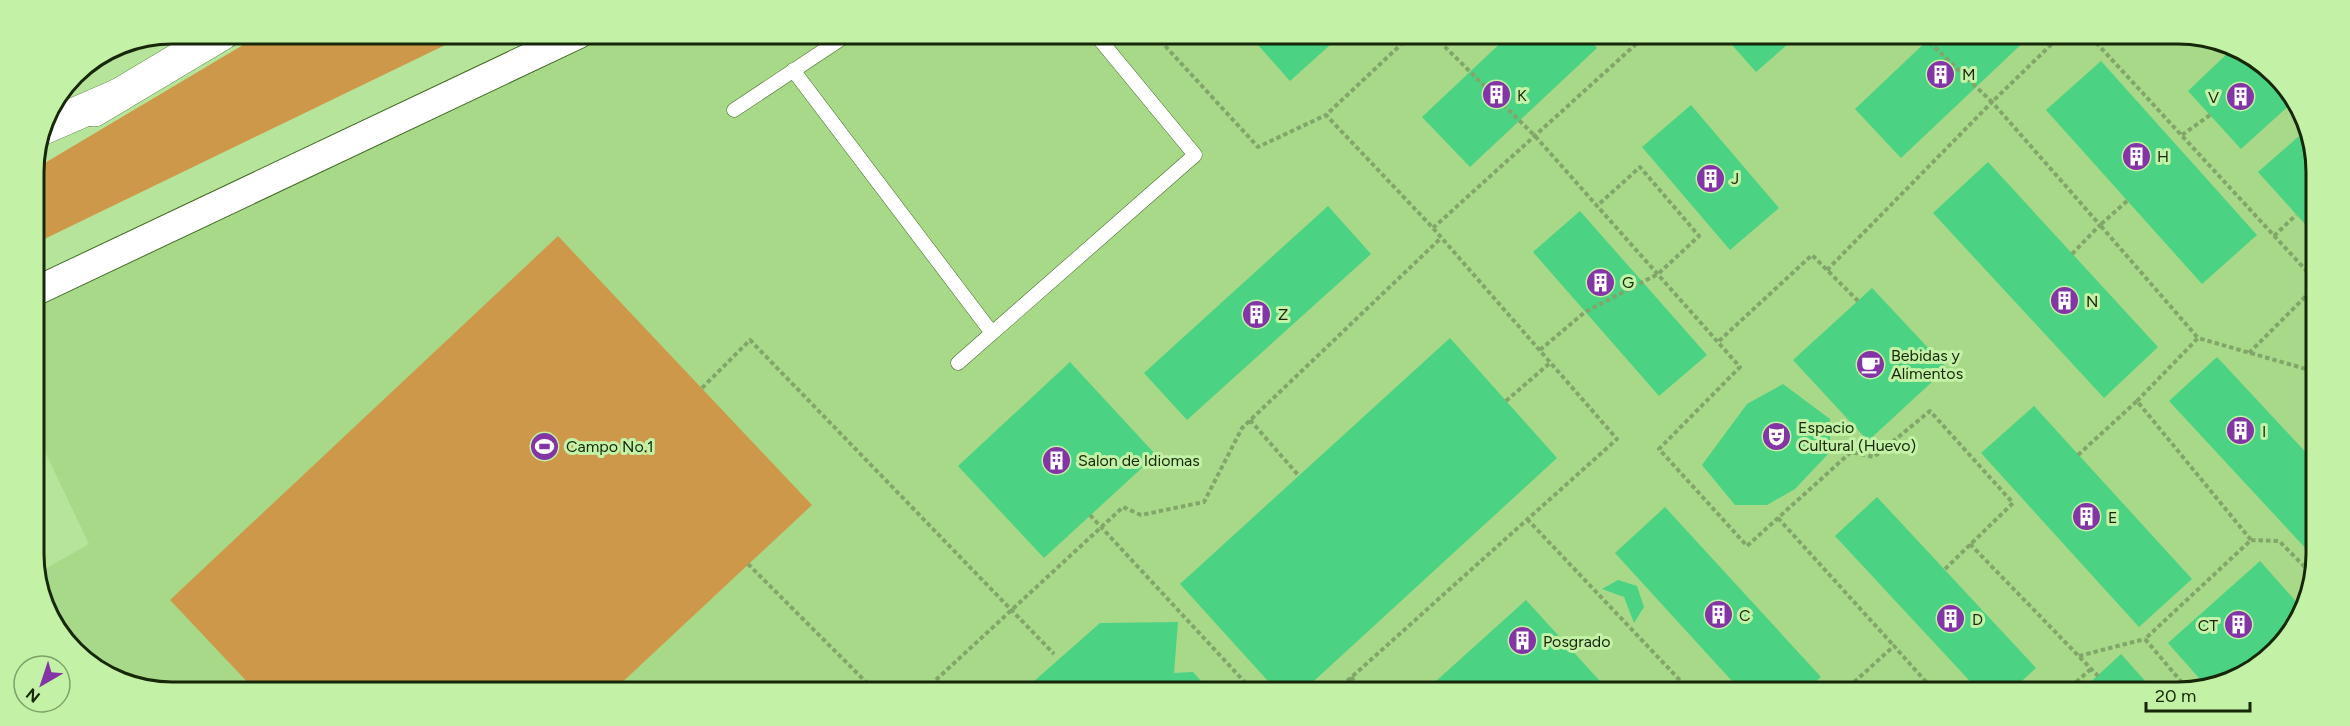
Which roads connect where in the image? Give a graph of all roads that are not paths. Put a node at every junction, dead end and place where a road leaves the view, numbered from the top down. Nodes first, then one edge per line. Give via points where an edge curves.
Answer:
1 (204, 44) edge
2 (558, 44) edge
3 (833, 44) edge
4 (1103, 44) edge
5 (794, 70) junction
6 (118, 95) junction
7 (734, 110) dead end
8 (52, 124) edge
9 (48, 137) edge
10 (44, 287) edge
11 (992, 333) junction
12 (958, 363) dead end

1 - 6 main road
2 - 10 street
3 - 5 lane
4 - 11 lane via 1195,155
5 - 7 lane
5 - 11 lane
6 - 8 main road
6 - 9 main road
11 - 12 lane

